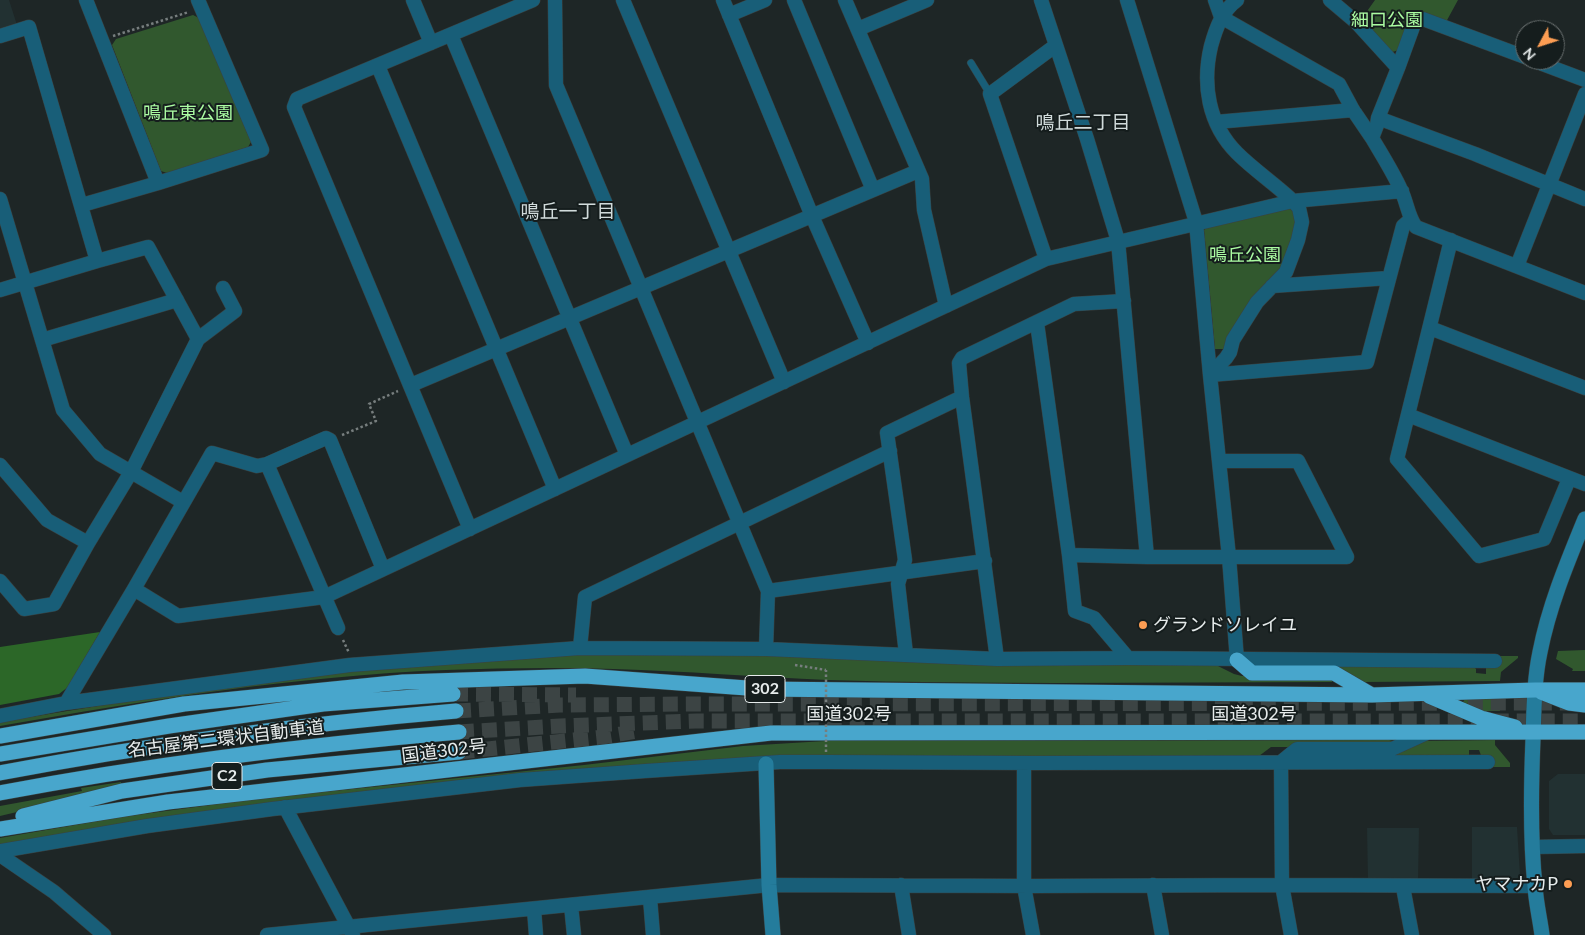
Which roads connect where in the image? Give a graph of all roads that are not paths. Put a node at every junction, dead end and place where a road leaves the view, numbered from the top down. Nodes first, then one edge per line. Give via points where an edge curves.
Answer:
1 (86, 0) edge
2 (413, 0) edge
3 (533, 0) edge
4 (555, 0) edge
5 (623, 0) edge
6 (723, 0) edge
7 (764, 0) edge
8 (794, 0) edge
9 (845, 0) edge
10 (927, 0) edge
11 (1041, 0) edge
12 (1127, 0) edge
13 (1215, 0) edge
14 (1238, 0) edge
15 (1330, 0) edge
16 (200, 4) edge
17 (729, 15) junction
18 (1220, 17) junction
19 (858, 30) junction
20 (451, 35) junction
21 (0, 36) edge
22 (431, 43) junction
23 (1056, 46) junction
24 (1515, 53) edge
25 (971, 63) dead end
26 (378, 66) junction
27 (1398, 68) junction
28 (1558, 70) edge
29 (1585, 80) edge
30 (990, 94) junction
31 (1585, 94) edge
32 (1353, 110) junction
33 (1378, 118) junction
34 (1216, 122) junction
35 (1372, 138) junction
36 (918, 171) junction
37 (158, 183) junction
38 (1550, 184) junction
39 (873, 190) junction
40 (1402, 192) junction
41 (0, 199) edge
42 (1585, 199) edge
43 (1293, 201) junction
44 (82, 205) junction
45 (812, 216) junction
46 (1410, 220) junction
47 (1196, 222) junction
48 (1451, 240) junction
49 (1118, 241) junction
50 (728, 252) junction
51 (1046, 259) junction
52 (97, 261) junction
53 (1517, 266) junction
54 (1389, 278) junction
55 (24, 283) junction
56 (1272, 286) junction
57 (223, 288) dead end
58 (640, 288) junction
59 (0, 290) edge
60 (1585, 293) edge
61 (177, 300) junction
62 (1124, 301) junction
63 (946, 306) junction
64 (570, 318) junction
65 (1037, 323) junction
66 (1430, 328) junction
67 (198, 339) junction
68 (42, 340) junction
69 (868, 343) junction
70 (497, 349) junction
71 (1210, 375) junction
72 (784, 382) junction
73 (411, 385) junction
74 (1585, 388) edge
75 (962, 397) junction
76 (1408, 415) junction
77 (697, 423) junction
78 (890, 451) junction
79 (627, 456) junction
80 (1219, 461) junction
81 (267, 464) junction
82 (0, 466) edge
83 (131, 472) junction
84 (1570, 479) junction
85 (1585, 484) edge
86 (555, 489) junction
87 (182, 502) junction
88 (1585, 519) edge
89 (739, 523) junction
90 (470, 529) junction
91 (88, 543) junction
92 (1069, 556) junction
93 (1229, 557) junction
94 (1147, 558) junction
95 (984, 561) junction
96 (383, 569) junction
97 (901, 573) junction
98 (0, 581) edge
99 (134, 589) junction
100 (768, 591) junction
101 (324, 597) junction
102 (338, 628) road end
103 (580, 648) junction
104 (766, 648) junction
105 (906, 654) junction
106 (1128, 658) junction
107 (997, 659) junction
108 (1237, 660) junction
109 (1495, 661) dead end
110 (1535, 690) junction
111 (1585, 690) edge
112 (453, 694) tunnel mouth
113 (1417, 694) junction
114 (1372, 695) junction
115 (66, 703) junction
116 (1585, 705) edge
117 (456, 711) tunnel mouth
118 (0, 716) edge
119 (459, 732) tunnel mouth
120 (1428, 732) junction
121 (1533, 732) junction
122 (1585, 732) edge
123 (0, 736) edge
124 (459, 752) tunnel mouth
125 (0, 754) edge
126 (1024, 762) junction
127 (1281, 762) junction
128 (1488, 762) dead end
129 (766, 764) junction
130 (0, 773) edge
131 (0, 794) edge
132 (285, 808) junction
133 (0, 824) edge
134 (0, 829) edge
135 (1585, 846) edge
136 (1533, 847) junction
137 (0, 853) edge
138 (769, 885) junction
139 (901, 885) junction
140 (1153, 885) junction
141 (1282, 885) junction
142 (1024, 886) junction
143 (1534, 886) junction
144 (1403, 887) junction
145 (650, 898) junction
146 (571, 905) junction
147 (534, 909) junction
148 (352, 932) edge
149 (104, 935) edge
150 (267, 935) edge
151 (536, 935) edge
152 (574, 935) edge
153 (653, 935) edge
154 (774, 935) edge
155 (909, 935) edge
156 (1033, 935) edge
157 (1162, 935) edge
158 (1292, 935) edge
159 (1412, 935) edge
160 (1542, 935) edge

1 - 37 street
2 - 22 street
3 - 20 street
4 - 58 street via 556,85
5 - 50 street
6 - 17 street
7 - 17 street
8 - 39 street
9 - 19 street
10 - 19 street
11 - 23 street
12 - 47 street
13 - 18 street
14 - 18 street
15 - 27 street via 1356,22
16 - 37 street via 262,150
17 - 45 street
18 - 32 street via 1339,84
18 - 34 street via 1207,73 1208,102
19 - 36 street
20 - 22 street
20 - 64 street
21 - 44 street via 29,27
22 - 26 street
23 - 30 street
23 - 49 street
24 - 27 street via 1423,19 1414,24
25 - 30 lane
26 - 70 street
26 - 73 street via 297,99 294,107
27 - 33 street
28 - 29 street
30 - 51 street
31 - 38 street
32 - 34 street
32 - 35 street
33 - 35 street
33 - 38 street
34 - 43 street via 1238,154
35 - 40 street
36 - 39 street
36 - 63 street
37 - 44 street
38 - 42 street
38 - 53 street
39 - 45 street
40 - 43 street
40 - 46 street
41 - 55 street
43 - 47 street
43 - 56 street via 1299,208 1302,222 1298,240 1286,272
44 - 52 street
45 - 50 street
45 - 69 street
46 - 48 street via 1416,227
46 - 54 street via 1403,226
47 - 49 street
47 - 71 street
48 - 53 street
48 - 66 street
49 - 51 street
49 - 62 street
50 - 58 street
50 - 72 street
51 - 63 street
52 - 55 street
52 - 61 street via 148,247
53 - 60 street
54 - 56 street
54 - 71 street via 1367,362
55 - 59 street
55 - 68 street
56 - 71 street via 1256,302 1233,340 1230,352
57 - 67 street via 235,311
58 - 64 street
58 - 77 street
61 - 67 street
61 - 68 street
62 - 65 street via 1074,304
62 - 94 street
63 - 69 street
64 - 70 street
64 - 79 street
65 - 75 street via 962,358 959,364
65 - 92 street
66 - 74 street
66 - 76 street
67 - 83 street
68 - 83 street via 63,410 100,454
69 - 72 street
70 - 73 street
70 - 86 street
71 - 80 street
72 - 77 street
73 - 90 street
75 - 78 street via 887,433
75 - 95 street
76 - 84 street
76 - 84 street via 1397,459 1479,556 1544,539
77 - 79 street
77 - 89 street
78 - 89 street
78 - 97 street via 905,560
79 - 86 street
80 - 93 street
80 - 93 street via 1298,461 1347,557
81 - 87 street via 257,466 212,453
81 - 96 street via 326,438 330,440
81 - 101 street
82 - 91 street via 47,520
83 - 87 street
83 - 91 street
84 - 85 street
86 - 90 street
87 - 99 street
88 - 110 street via 1549,615
89 - 100 street
89 - 103 street via 584,597
90 - 96 street
91 - 98 street via 54,604 24,609
92 - 94 street
92 - 106 street via 1075,611 1094,618
93 - 94 street
93 - 108 street
95 - 97 street
95 - 107 street
96 - 101 street
97 - 100 street
97 - 105 street via 898,584
99 - 101 street via 178,616
99 - 115 street
100 - 104 street
101 - 102 street
103 - 104 street
103 - 115 street via 350,665
104 - 105 street
105 - 107 street
106 - 107 street
106 - 108 street
108 - 109 street
108 - 114 highway via 1252,673 1334,673
110 - 111 highway, 国道302号 / 302
110 - 113 highway, 国道302号 / 302
110 - 116 highway via 1569,703
110 - 121 street
112 - 125 highway via 323,704
113 - 114 highway, 国道302号 / 302
113 - 121 highway via 1439,699 1482,718
114 - 123 highway, 国道302号 / 302 via 760,689 585,676 403,682 184,704
115 - 118 street
117 - 130 highway, 名古屋第二環状自動車道 / C2 via 184,741
119 - 131 highway, 名古屋第二環状自動車道 / C2 via 187,762
120 - 121 highway, 国道302号
120 - 127 street via 1392,749 1297,749
120 - 134 highway, 国道302号 via 771,733 168,802
121 - 122 highway, 国道302号
121 - 136 street
124 - 133 highway, C2 via 267,770 122,791
126 - 127 street
126 - 129 street
126 - 142 street
127 - 128 street
127 - 141 street
129 - 132 street via 520,780
129 - 138 street
132 - 137 street via 147,826
132 - 148 street
135 - 136 street
136 - 143 street
137 - 149 street via 54,892
138 - 139 street
138 - 145 street
138 - 154 street
139 - 142 street
139 - 155 street
140 - 141 street
140 - 142 street
140 - 157 street
141 - 144 street
141 - 158 street
142 - 156 street
143 - 144 street
143 - 160 street
144 - 159 street
145 - 146 street
145 - 153 street
146 - 147 street
146 - 152 street
147 - 148 street
147 - 151 street
148 - 150 street via 335,928

